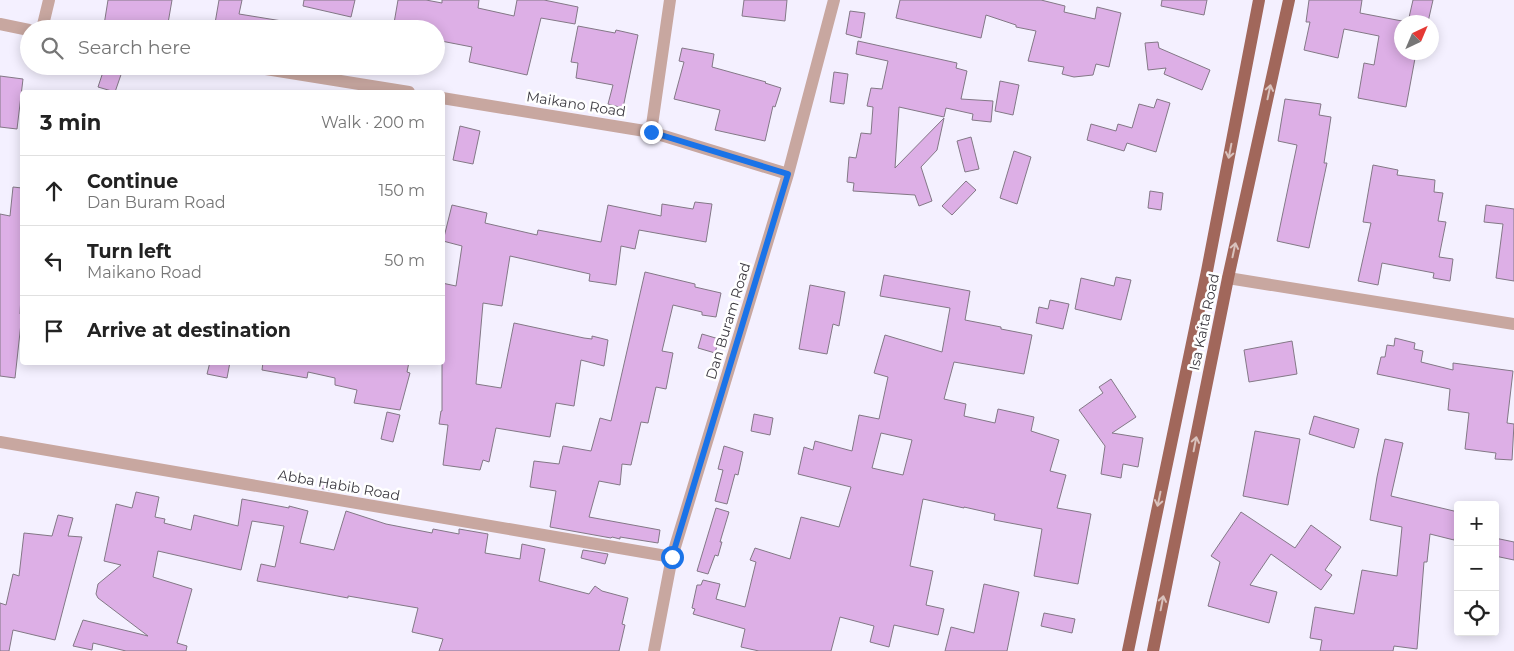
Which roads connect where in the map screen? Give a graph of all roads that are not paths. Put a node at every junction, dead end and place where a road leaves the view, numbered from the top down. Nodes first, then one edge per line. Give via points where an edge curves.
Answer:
1 (49, 0) edge
2 (670, 0) edge
3 (834, 0) edge
4 (1259, 0) edge
5 (1289, 0) edge
6 (44, 20) edge
7 (0, 24) edge
8 (20, 28) edge
9 (303, 75) edge
10 (397, 90) edge
11 (445, 98) edge
12 (651, 132) junction
13 (788, 174) junction
14 (1228, 278) junction
15 (1514, 324) edge
16 (0, 442) edge
17 (672, 557) junction
18 (654, 651) edge
19 (1128, 651) edge
20 (1153, 651) edge

1 - 6 street
2 - 12 street
3 - 13 street, Dan Buram Road
4 -> 19 main road, Isa Kaita Road
14 -> 5 main road, Isa Kaita Road
7 - 8 street
9 - 10 street
11 - 12 street, Maikano Road
12 - 13 street, Maikano Road
13 - 17 street, Dan Buram Road
14 - 15 street
20 -> 14 main road, Isa Kaita Road
16 - 17 street, Abba Habib Road
17 - 18 street, Dan Buram Road

